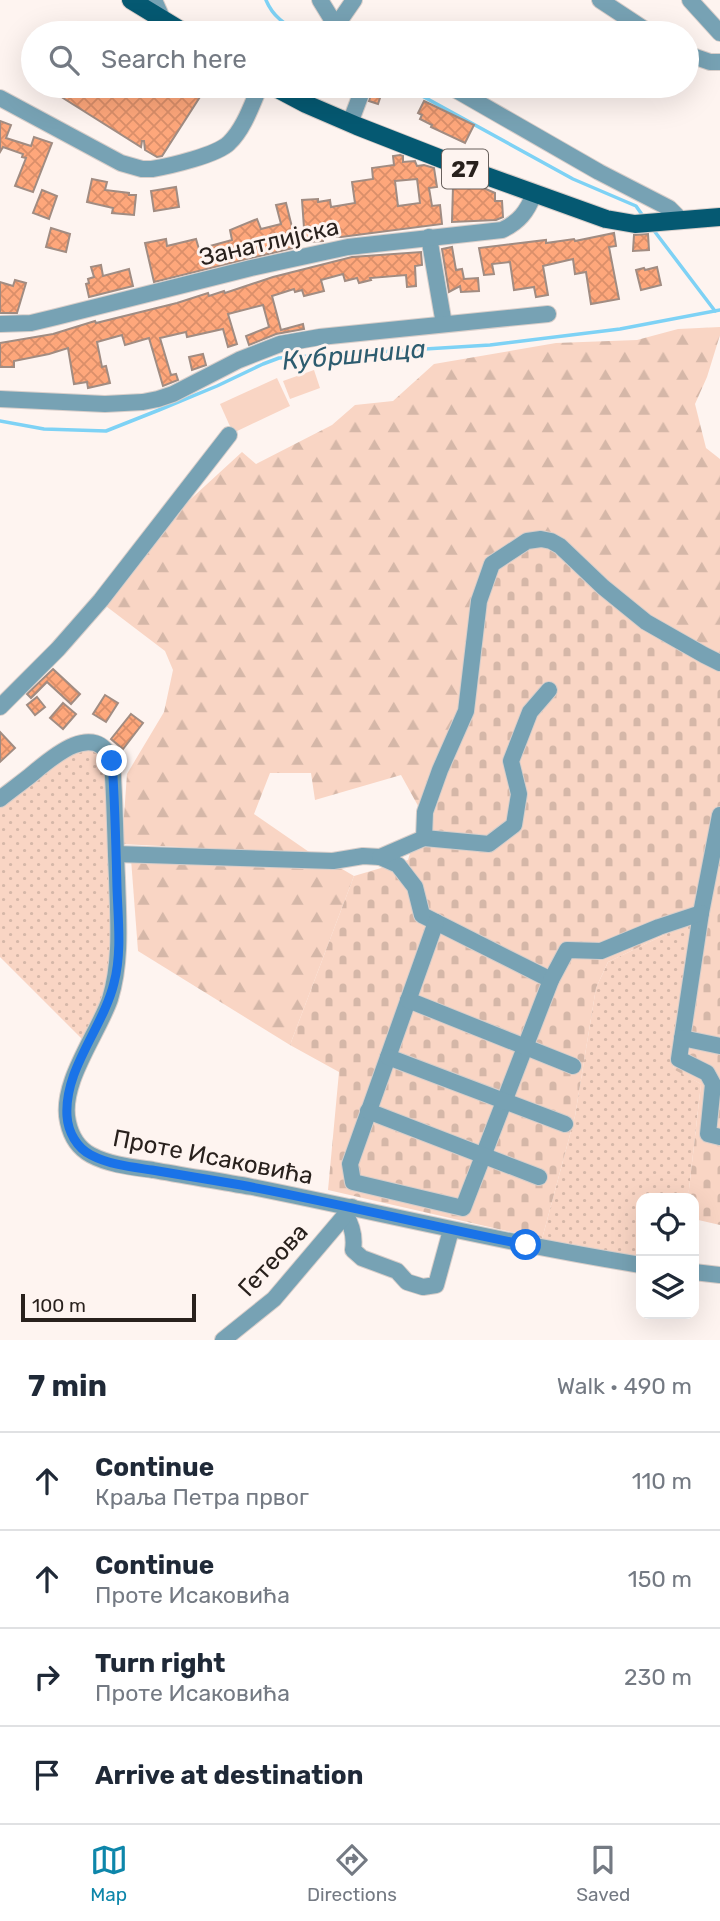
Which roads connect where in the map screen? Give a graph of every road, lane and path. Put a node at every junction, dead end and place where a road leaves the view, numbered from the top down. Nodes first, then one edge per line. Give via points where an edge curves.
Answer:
1 (131, 0) edge
2 (154, 0) edge
3 (320, 0) edge
4 (354, 0) edge
5 (600, 0) edge
6 (690, 0) edge
7 (163, 20) joint
8 (336, 21) edge
9 (346, 21) edge
10 (632, 21) edge
11 (720, 33) edge
12 (699, 58) edge
13 (720, 62) edge
14 (0, 98) edge
15 (254, 98) edge
16 (295, 98) edge
17 (359, 98) edge
18 (470, 98) edge
19 (350, 123) junction
20 (534, 194) junction
21 (720, 217) edge
22 (674, 221) junction
23 (429, 237) junction
24 (548, 314) dead end
25 (0, 324) edge
26 (444, 324) junction
27 (0, 399) edge
28 (229, 435) dead end
29 (720, 663) edge
30 (549, 690) dead end
31 (0, 707) edge
32 (0, 799) edge
33 (720, 815) edge
34 (424, 838) junction
35 (116, 853) junction
36 (380, 857) junction
37 (701, 914) junction
38 (436, 922) junction
39 (551, 980) junction
40 (408, 1000) junction
41 (682, 1038) junction
42 (720, 1046) edge
43 (526, 1047) junction
44 (388, 1057) junction
45 (573, 1066) dead end
46 (505, 1103) junction
47 (369, 1111) junction
48 (565, 1124) dead end
49 (720, 1137) edge
50 (485, 1155) junction
51 (539, 1177) dead end
52 (344, 1208) junction
53 (451, 1230) junction
54 (636, 1264) edge
55 (699, 1273) edge
56 (720, 1275) edge
57 (223, 1340) edge

1 - 7 main road
2 - 7 street
3 - 8 street
4 - 9 street
5 - 10 street
6 - 11 street
12 - 13 street
14 - 15 street via 121,163 142,169 212,153 230,143
16 - 19 main road, 27
17 - 19 street
18 - 22 street via 669,208
19 - 20 main road, 27
20 - 22 main road, 27 via 606,219 635,224
20 - 23 street, Занатлијска via 519,220 502,230
21 - 22 main road, 27
23 - 25 street, Занатлијска via 348,247 43,320
23 - 26 street
24 - 26 street
26 - 27 street via 280,344 150,401 105,404
28 - 31 street via 101,600
29 - 34 street via 646,622 560,546 541,538 527,541 492,564 479,601 466,710 425,812
30 - 34 street via 530,712 511,761 519,794 514,825 489,844
32 - 35 street, Проте Исаковића via 61,751 80,743 102,747 112,761
33 - 37 street
34 - 36 street
35 - 36 street via 332,861
35 - 52 street, Проте Исаковића via 119,946 115,980 67,1101 72,1137 89,1154 107,1161
36 - 38 street via 398,865 415,887 422,915
37 - 39 street via 601,951 567,950
37 - 41 street
38 - 39 street
38 - 40 street
39 - 43 street
40 - 43 street
40 - 44 street
41 - 42 street
41 - 49 street via 679,1059 707,1073 713,1084 708,1134
43 - 45 street
43 - 46 street
44 - 46 street
44 - 47 street
46 - 48 street
46 - 50 street
47 - 50 street
47 - 50 street via 350,1164 353,1181 463,1208
50 - 51 street
52 - 53 street, Проте Исаковића
52 - 53 street via 355,1240 353,1250 423,1287 436,1284
52 - 57 street, Гетеова via 274,1299
53 - 54 street, Проте Исаковића
55 - 56 street

